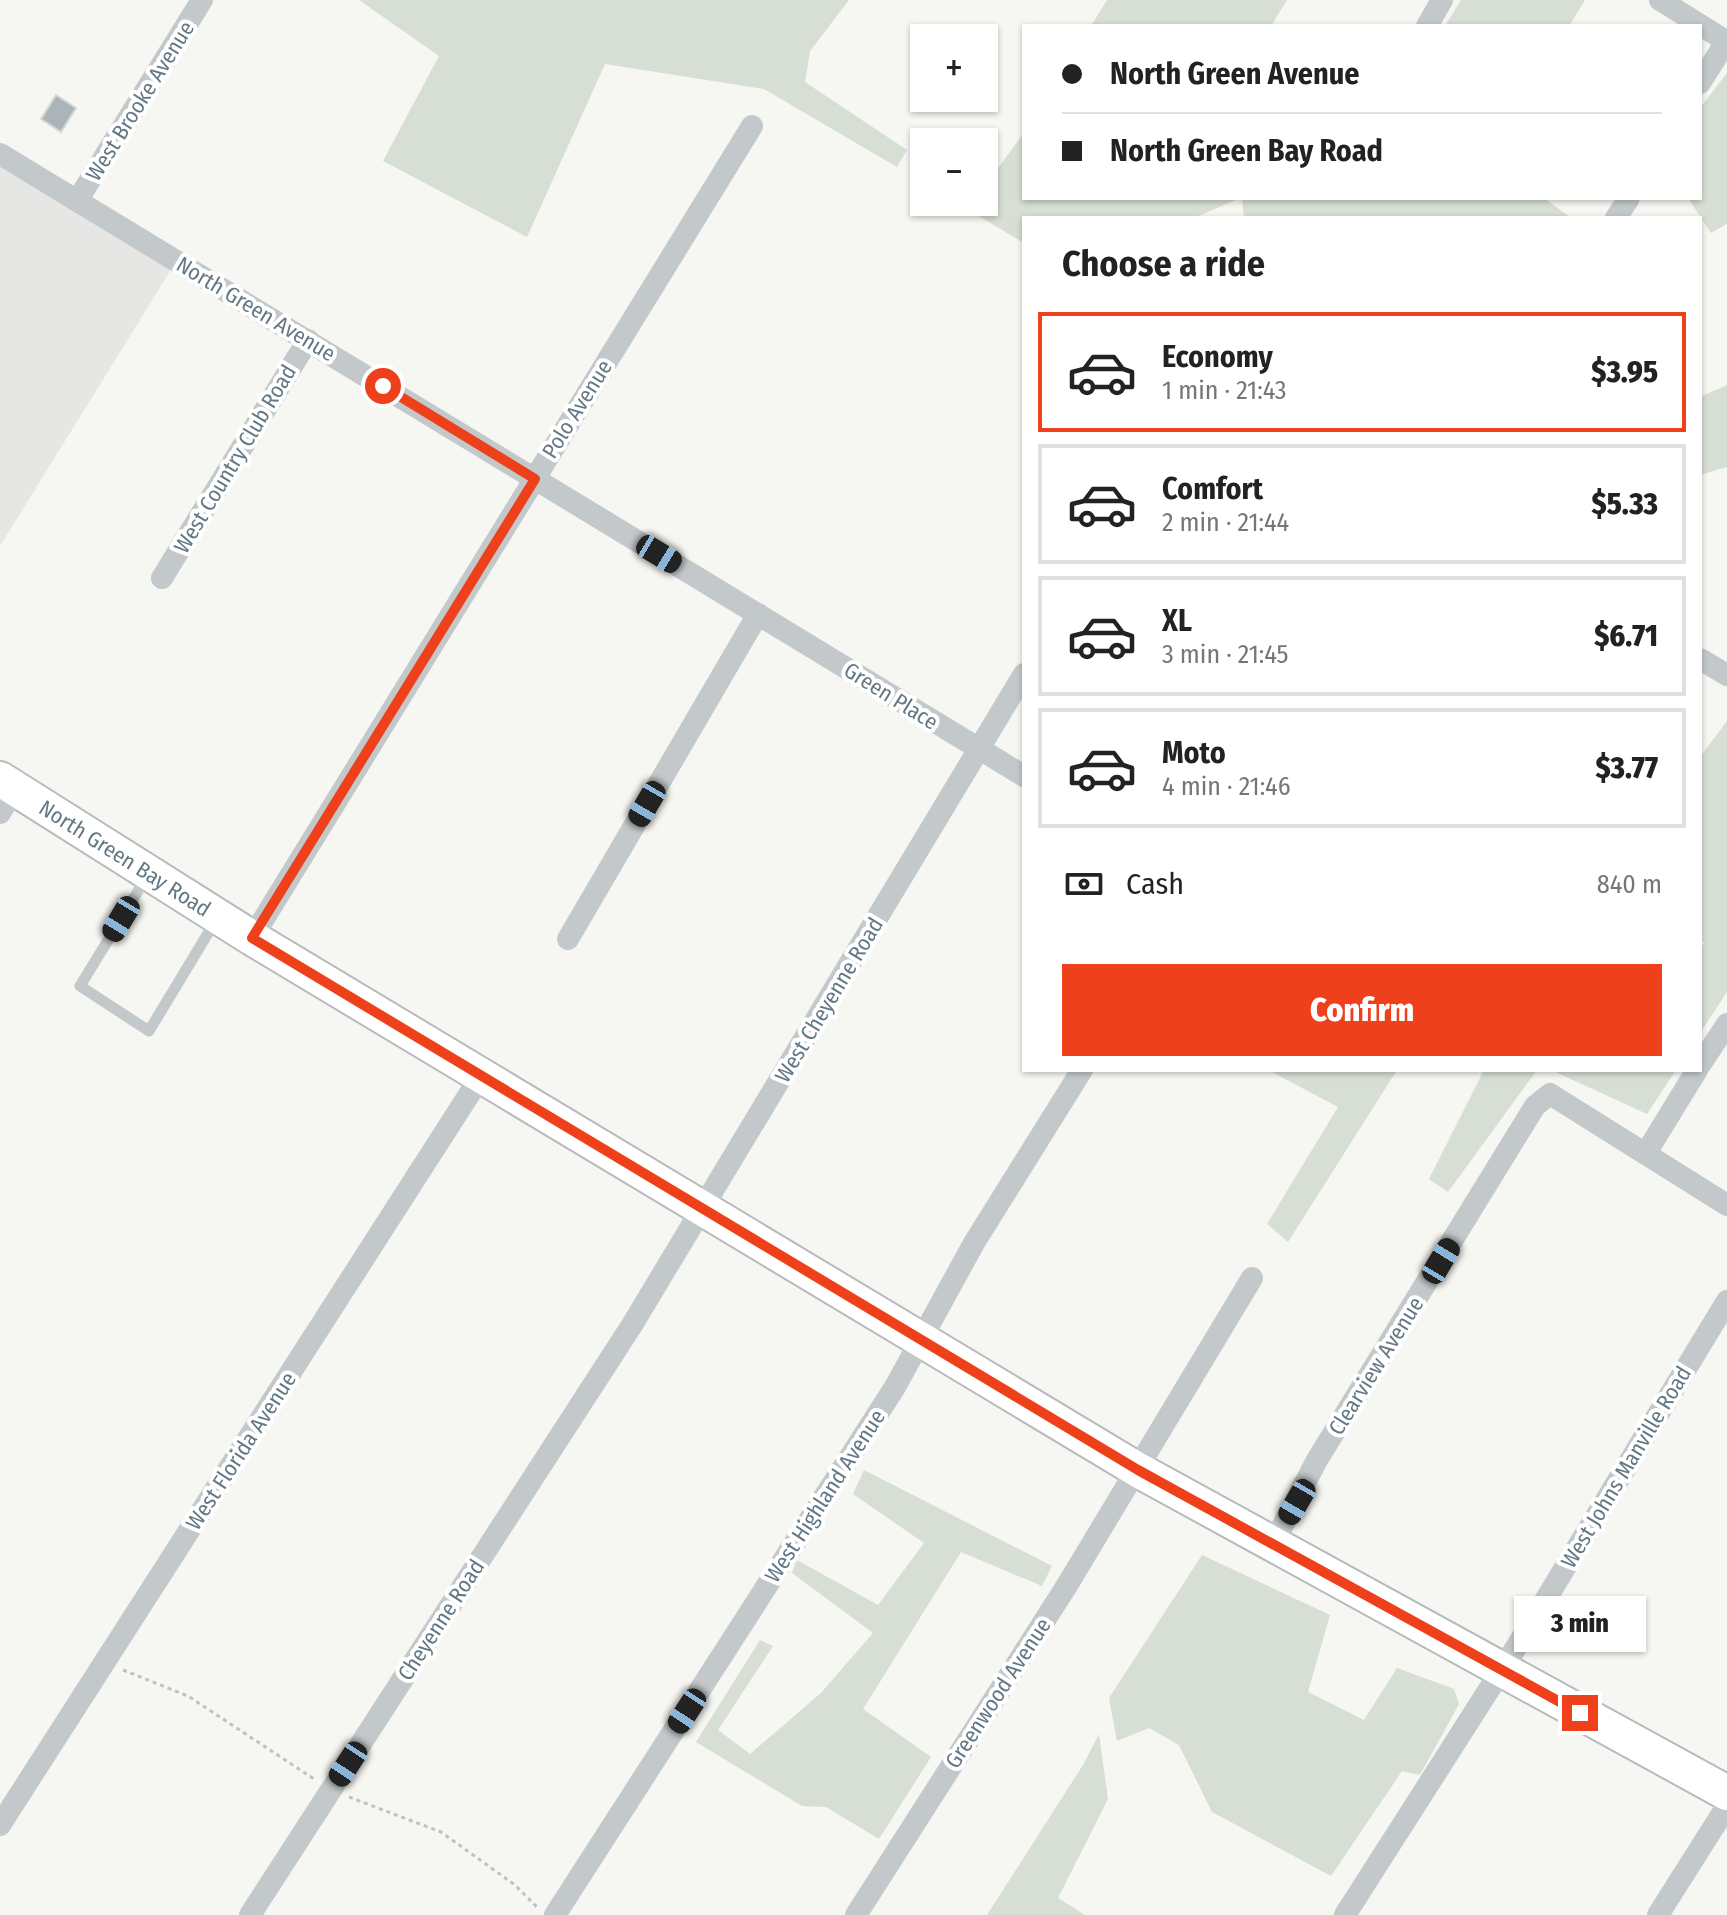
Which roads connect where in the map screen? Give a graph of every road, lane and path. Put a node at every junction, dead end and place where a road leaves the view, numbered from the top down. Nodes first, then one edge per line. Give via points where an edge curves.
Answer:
1 (202, 0) edge
2 (1442, 0) edge
3 (1660, 0) edge
4 (1428, 24) edge
5 (1700, 24) edge
6 (1702, 25) edge
7 (1727, 40) edge
8 (1702, 80) edge
9 (752, 126) dead end
10 (0, 154) edge
11 (77, 201) junction
12 (308, 340) junction
13 (535, 479) junction
14 (162, 578) dead end
15 (758, 614) junction
16 (1702, 660) edge
17 (1727, 675) edge
18 (1022, 677) edge
19 (979, 750) junction
20 (1022, 775) edge
21 (5, 794) edge
22 (148, 874) junction
23 (218, 917) junction
24 (252, 938) junction
25 (568, 939) dead end
26 (1727, 1024) edge
27 (1702, 1062) edge
28 (1081, 1072) edge
29 (1696, 1072) edge
30 (481, 1076) junction
31 (1646, 1153) junction
32 (1727, 1205) edge
33 (702, 1210) junction
34 (1252, 1278) dead end
35 (1727, 1301) edge
36 (632, 1325) joint
37 (921, 1342) junction
38 (1138, 1470) junction
39 (1272, 1546) junction
40 (1501, 1672) junction
41 (1727, 1793) edge
42 (1727, 1806) edge
43 (0, 1825) edge
44 (250, 1915) edge
45 (555, 1915) edge
46 (856, 1915) edge
47 (1345, 1915) edge
48 (1658, 1915) edge

1 - 11 street, West Brooke Avenue
2 - 4 street
3 - 5 street
6 - 7 street
7 - 8 street
9 - 13 street, Polo Avenue
10 - 11 street, North Green Avenue
11 - 12 street, North Green Avenue
12 - 13 street, North Green Avenue
12 - 14 street, West Country Club Road
13 - 15 street, North Green Avenue
13 - 24 street, Polo Avenue
15 - 19 street, Green Place
15 - 25 street
16 - 17 street
18 - 19 street, West Cheyenne Road
19 - 20 street, Green Place
19 - 33 street, West Cheyenne Road
21 - 22 main road, North Green Bay Road
22 - 23 main road, North Green Bay Road
22 - 23 lane via 80,986 149,1031
23 - 24 main road, North Green Bay Road
24 - 30 main road, North Green Bay Road
26 - 27 street
28 - 37 street, West Highland Avenue via 974,1243
29 - 31 street
30 - 33 main road, North Green Bay Road
30 - 43 street, West Florida Avenue
31 - 32 street
31 - 39 street, Clearview Avenue via 1550,1094 1535,1106 1317,1460
33 - 36 street, West Cheyenne Road
33 - 37 main road, North Green Bay Road
34 - 38 street, Greenwood Avenue
35 - 40 street, West Johns Manville Road
36 - 44 street, Cheyenne Road
37 - 38 main road
37 - 45 street, West Highland Avenue
38 - 39 main road
38 - 46 street, Greenwood Avenue
39 - 40 main road
40 - 41 main road
40 - 47 street, West Johns Manville Road
42 - 48 street

